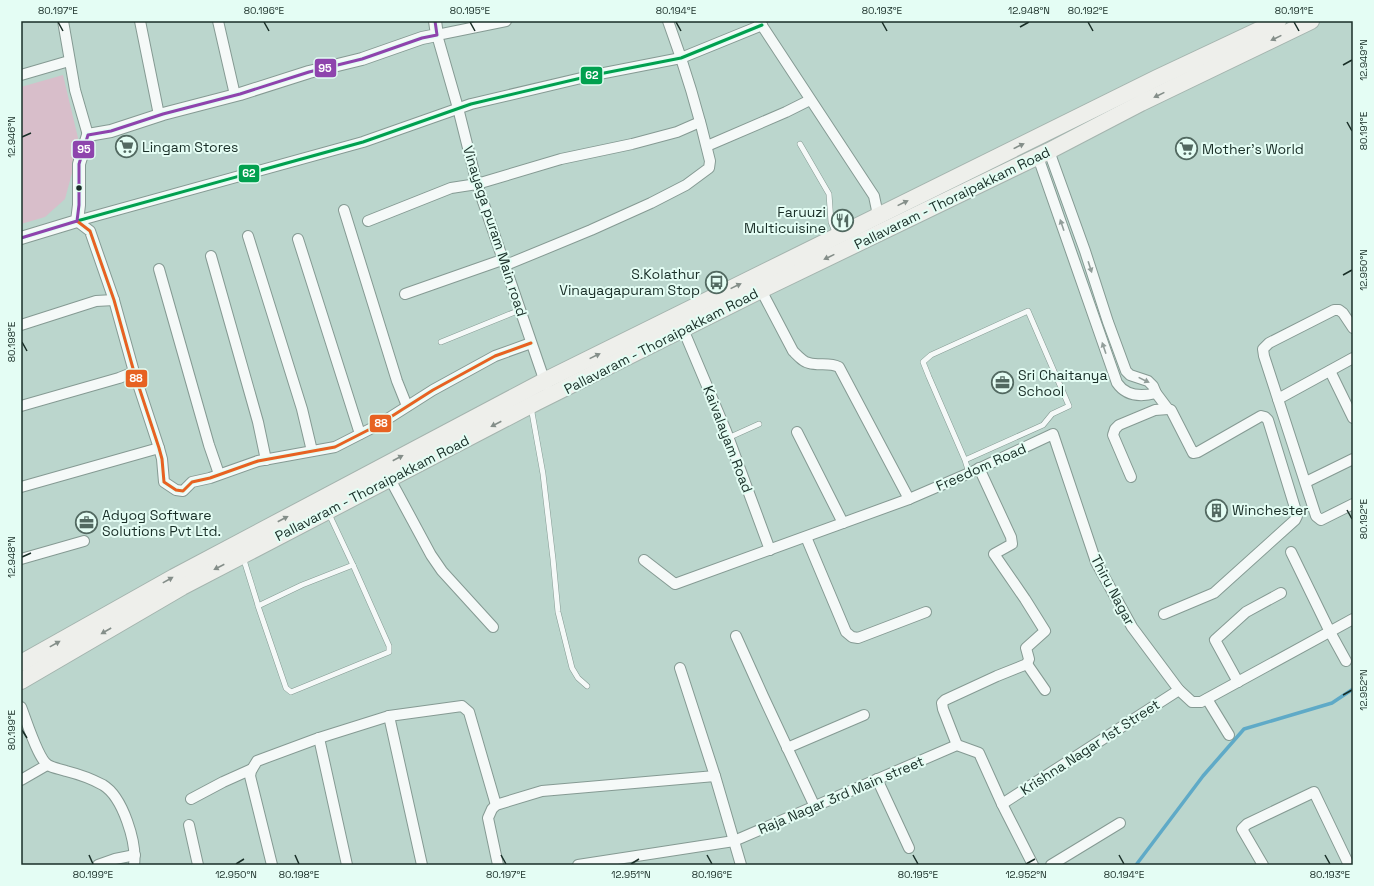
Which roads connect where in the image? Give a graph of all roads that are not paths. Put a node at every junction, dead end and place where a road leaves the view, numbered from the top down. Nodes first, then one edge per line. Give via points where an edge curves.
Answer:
1 (63, 21) edge
2 (140, 21) edge
3 (218, 21) edge
4 (435, 21) edge
5 (506, 21) edge
6 (668, 21) edge
7 (1278, 21) edge
8 (1311, 21) edge
9 (761, 23) edge
10 (437, 35) junction
11 (682, 58) junction
12 (69, 61) junction
13 (21, 76) edge
14 (235, 95) junction
15 (810, 100) junction
16 (458, 108) junction
17 (159, 115) junction
18 (700, 122) junction
19 (88, 135) junction
20 (800, 144) dead end
21 (707, 146) junction
22 (1044, 154) junction
23 (477, 184) junction
24 (344, 210) dead end
25 (878, 216) junction
26 (77, 221) junction
27 (368, 221) dead end
28 (863, 232) junction
29 (248, 236) dead end
30 (837, 236) junction
31 (21, 238) edge
32 (298, 239) dead end
33 (211, 256) dead end
34 (504, 263) junction
35 (159, 268) dead end
36 (761, 290) junction
37 (405, 294) dead end
38 (114, 300) junction
39 (520, 310) junction
40 (21, 324) edge
41 (1353, 328) edge
42 (683, 329) junction
43 (441, 342) dead end
44 (531, 343) junction
45 (1353, 358) edge
46 (1330, 371) junction
47 (134, 372) junction
48 (544, 381) junction
49 (1156, 393) junction
50 (551, 396) junction
51 (1278, 399) junction
52 (21, 406) edge
53 (407, 406) junction
54 (531, 406) junction
55 (1168, 409) junction
56 (1353, 418) edge
57 (759, 424) dead end
58 (798, 432) dead end
59 (360, 434) junction
60 (1053, 434) joint
61 (728, 438) junction
62 (159, 448) junction
63 (312, 451) junction
64 (1353, 459) edge
65 (266, 460) junction
66 (965, 460) junction
67 (979, 468) junction
68 (969, 473) junction
69 (219, 474) junction
70 (1131, 477) dead end
71 (390, 479) junction
72 (1306, 482) junction
73 (21, 487) edge
74 (909, 499) junction
75 (1353, 504) edge
76 (328, 511) junction
77 (843, 523) junction
78 (806, 537) junction
79 (84, 541) dead end
80 (770, 550) junction
81 (1291, 552) dead end
82 (243, 555) junction
83 (21, 559) edge
84 (644, 560) dead end
85 (353, 565) junction
86 (1281, 593) dead end
87 (258, 606) junction
88 (926, 612) dead end
89 (1164, 614) dead end
90 (1353, 619) edge
91 (493, 627) dead end
92 (1330, 632) junction
93 (736, 636) dead end
94 (1346, 661) dead end
95 (21, 663) edge
96 (1027, 664) junction
97 (680, 668) dead end
98 (21, 681) edge
99 (1238, 682) junction
100 (587, 686) dead end
101 (1045, 690) dead end
102 (1179, 690) junction
103 (1207, 699) junction
104 (21, 707) edge
105 (864, 715) dead end
106 (389, 716) junction
107 (1229, 735) dead end
108 (319, 738) junction
109 (957, 745) junction
110 (787, 748) junction
111 (47, 765) junction
112 (252, 769) junction
113 (715, 776) junction
114 (877, 779) junction
115 (21, 780) edge
116 (191, 799) dead end
117 (1002, 804) junction
118 (496, 805) junction
119 (815, 807) junction
120 (1120, 823) dead end
121 (189, 825) dead end
122 (734, 841) junction
123 (909, 848) dead end
124 (135, 860) edge
125 (98, 865) edge
126 (198, 865) edge
127 (272, 865) edge
128 (347, 865) edge
129 (422, 865) edge
130 (498, 865) edge
131 (578, 865) edge
132 (741, 865) edge
133 (1033, 865) edge
134 (1051, 865) edge
135 (1263, 865) edge
136 (1349, 865) edge

1 - 12 street
2 - 17 street
3 - 14 street
4 - 10 street
5 - 10 street
6 - 11 street
25 -> 7 main road, Pallavaram - Thoraipakkam Road via 1156,78
8 -> 22 main road, Pallavaram - Thoraipakkam Road via 1141,103
9 - 11 street
9 - 15 street
10 - 14 street
10 - 16 street, Vinayaga puram Main road
11 - 16 street via 594,75
11 - 18 street
12 - 13 street
12 - 19 street
14 - 17 street
15 - 21 street
15 - 25 street via 874,196
16 - 23 street, Vinayaga puram Main road
16 - 26 street via 363,142
17 - 19 street via 110,131
18 - 21 street
18 - 23 street via 677,132 561,159
19 - 26 street via 80,164
20 - 30 lane via 829,194 831,222
21 - 34 street via 709,168 686,185 591,230
22 - 28 main road, Pallavaram - Thoraipakkam Road
22 -> 49 street via 1085,251 1123,366 1130,375 1148,381
49 -> 22 street via 1147,396 1127,392 1117,383
23 - 27 street via 450,188
23 - 34 street, Vinayaga puram Main road
24 - 53 street
25 - 28 main road, Pallavaram - Thoraipakkam Road
26 - 31 street
26 - 38 street via 90,231
28 - 30 main road, Pallavaram - Thoraipakkam Road
28 -> 36 main road, Pallavaram - Thoraipakkam Road
29 - 63 street via 302,409
48 -> 30 main road, Pallavaram - Thoraipakkam Road
32 - 59 street
33 - 65 street via 258,422
34 - 37 street via 499,261
34 - 39 street, Vinayaga puram Main road
35 - 69 street
36 - 42 main road, Pallavaram - Thoraipakkam Road
36 - 74 street via 793,351 800,358 809,364 833,364 839,367
38 - 40 street via 96,301
38 - 47 street
39 - 43 lane
39 - 44 street, Vinayaga puram Main road
41 - 51 street via 1343,313 1334,310 1269,343 1263,349 1264,356
42 - 50 main road, Pallavaram - Thoraipakkam Road
42 - 61 street, Kaivalayam Road
44 - 48 street, Vinayaga puram Main road
44 - 53 street via 495,356
45 - 46 street
46 - 51 street
46 - 56 street
47 - 52 street
47 - 62 street
48 - 50 street, Vinayaga puram Main road
95 -> 48 main road, Pallavaram - Thoraipakkam Road via 181,573
49 - 55 street
50 - 54 main road, Pallavaram - Thoraipakkam Road
51 - 72 street
53 - 59 street
54 -> 71 main road, Pallavaram - Thoraipakkam Road
54 - 100 lane via 543,474 558,612 572,668
55 - 70 street via 1155,410 1115,429 1114,435
55 - 89 street via 1171,410 1193,454 1261,416 1265,417 1297,516 1214,593
57 - 61 lane
58 - 77 street
59 - 63 street via 335,447
60 - 67 street, Freedom Road
60 - 102 street, Thiru Nagar via 1096,562 1132,627
61 - 80 street, Kaivalayam Road
62 - 69 street via 164,482 176,490 182,491 192,482
62 - 73 street
63 - 65 street
64 - 72 street
65 - 69 street
66 - 66 lane via 923,362 931,355 1028,311 1069,406 1052,414 1043,425
66 - 68 lane
67 - 68 street, Freedom Road
67 - 96 street via 1011,537 1012,544 994,554 1045,631 1026,648 1029,659
68 - 74 street, Freedom Road
71 - 76 main road, Pallavaram - Thoraipakkam Road
71 - 91 street via 442,571
72 - 75 street via 1318,519 1321,520
74 - 77 street, Freedom Road
76 - 82 main road, Pallavaram - Thoraipakkam Road
76 - 85 lane
77 - 78 street, Freedom Road
78 - 80 street, Freedom Road
78 - 88 street via 846,632 852,637 858,638
79 - 83 street
80 - 84 street, Freedom Road via 675,584
81 - 92 street
82 - 87 lane
82 -> 98 main road, Pallavaram - Thoraipakkam Road via 182,587
85 - 87 lane
85 - 87 lane via 389,646 389,652 291,692 286,688
86 - 99 street via 1246,612 1216,640
90 - 92 street
92 - 94 street
92 - 99 street
93 - 110 street
96 - 101 street
96 - 109 street via 942,703
97 - 113 street
99 - 103 street
102 - 103 street, Thiru Nagar via 1192,702
102 - 117 street, Krishna Nagar 1st Street
103 - 107 street
104 - 111 street via 39,753
105 - 110 street
106 - 108 street
106 - 118 street via 462,706 469,712
106 - 129 street
108 - 112 street via 257,761
108 - 128 street
109 - 114 street, Raja Nagar 3rd Main street
109 - 117 street via 979,753
110 - 119 street
111 - 115 street
111 - 124 street via 77,774 104,786 112,793 123,811 134,843
112 - 116 street
112 - 127 street via 250,776
113 - 118 street via 542,791
113 - 122 street
114 - 119 street, Raja Nagar 3rd Main street
114 - 123 street
117 - 133 street
118 - 130 street via 488,818
119 - 122 street, Raja Nagar 3rd Main street
120 - 134 street
121 - 126 street
122 - 131 street, Raja Nagar 3rd Main street
122 - 132 street
124 - 125 street via 115,859
135 - 136 street via 1242,830 1247,824 1314,792

